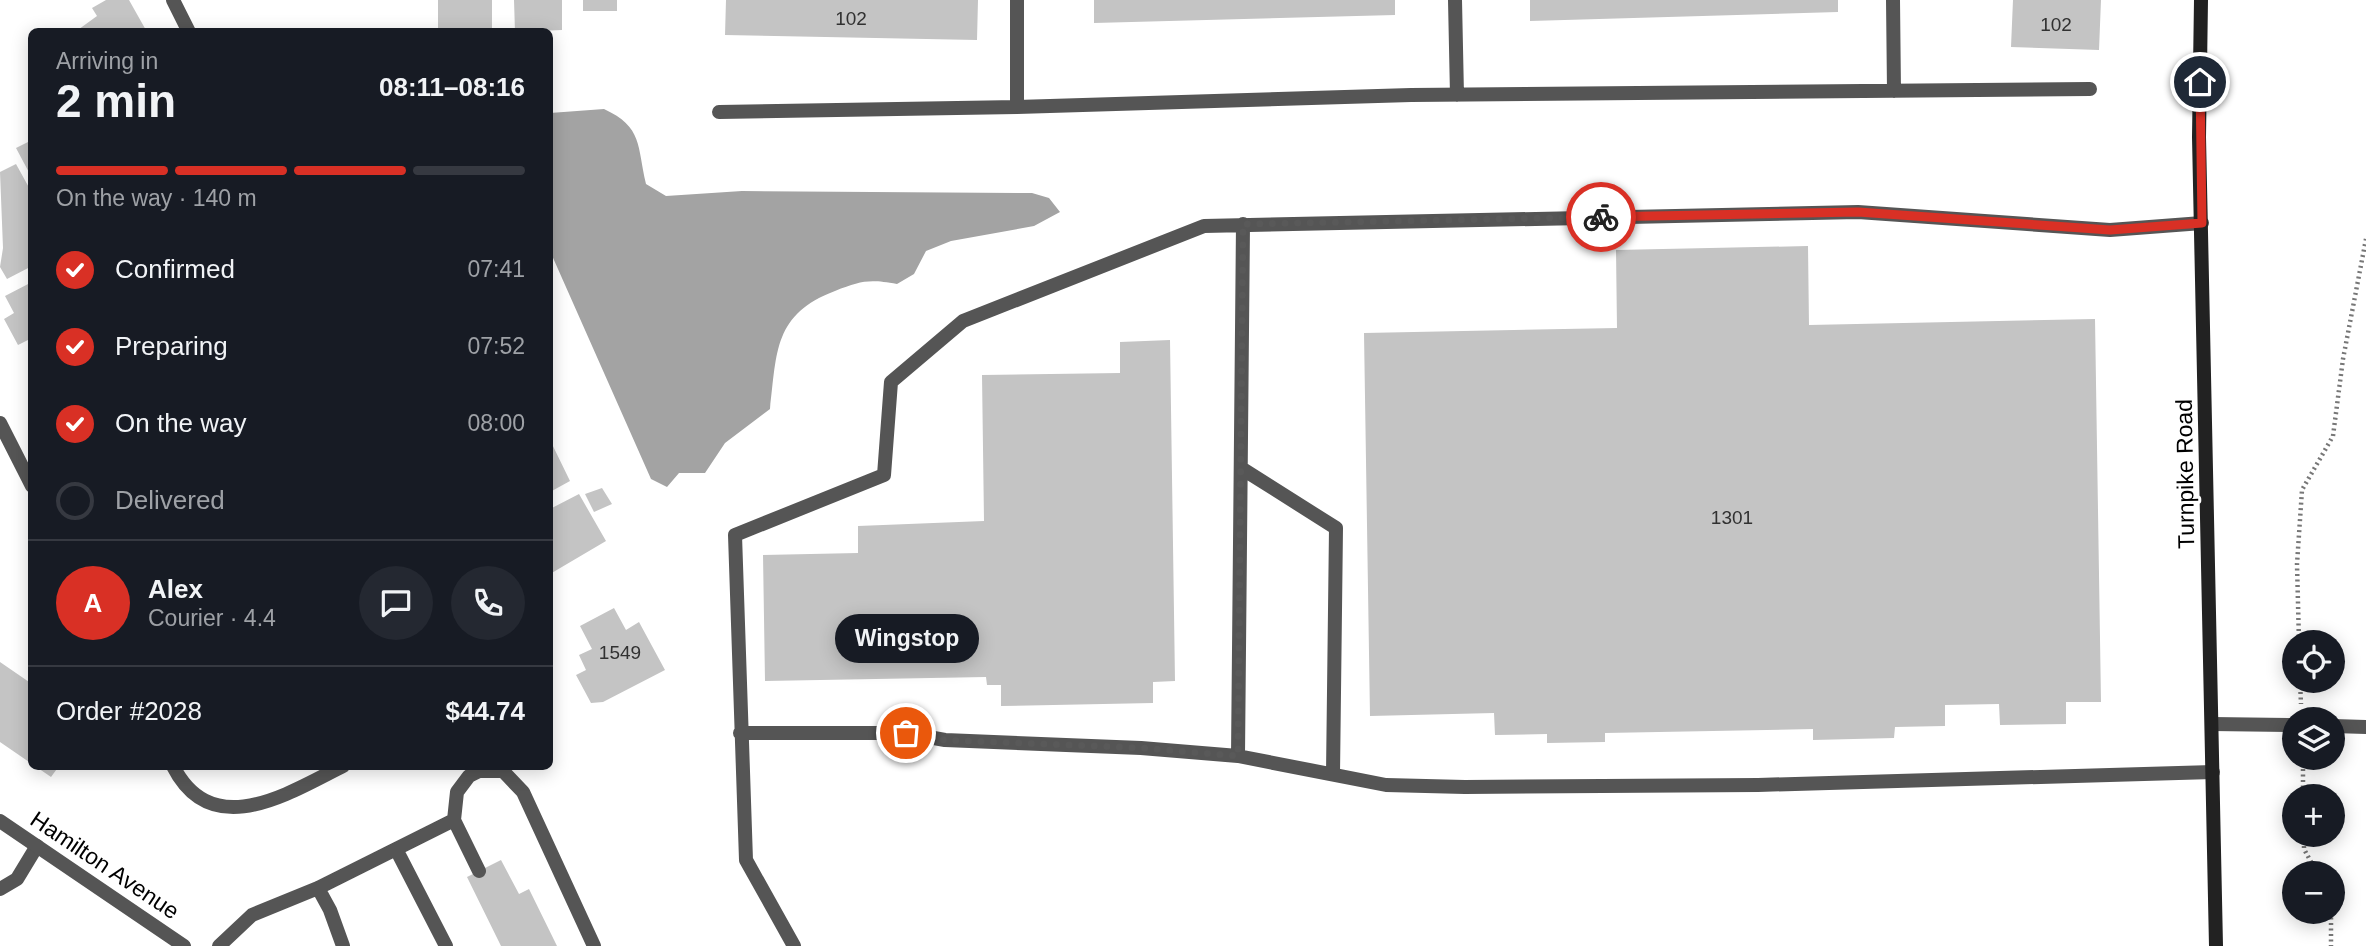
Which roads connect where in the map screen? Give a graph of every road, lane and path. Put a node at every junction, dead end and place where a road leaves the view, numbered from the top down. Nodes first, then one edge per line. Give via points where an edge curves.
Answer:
1 (173, 0) edge
2 (1017, 0) edge
3 (1455, 0) edge
4 (1893, 0) edge
5 (2201, 0) edge
6 (187, 28) edge
7 (2090, 89) dead end
8 (1894, 91) junction
9 (1457, 95) junction
10 (1017, 107) junction
11 (719, 112) dead end
12 (2202, 223) junction
13 (1243, 224) junction
14 (2366, 239) edge
15 (0, 423) edge
16 (1241, 468) junction
17 (28, 478) edge
18 (2299, 630) edge
19 (2212, 724) junction
20 (2282, 725) edge
21 (2345, 726) edge
22 (2366, 727) edge
23 (740, 733) junction
24 (1238, 756) junction
25 (175, 770) edge
26 (336, 770) edge
27 (2213, 772) junction
28 (1332, 774) junction
29 (454, 820) junction
30 (0, 821) edge
31 (37, 846) junction
32 (396, 849) junction
33 (479, 871) dead end
34 (318, 888) junction
35 (0, 889) edge
36 (2331, 924) edge
37 (175, 944) edge
38 (219, 946) edge
39 (343, 946) edge
40 (446, 946) edge
41 (594, 946) edge
42 (794, 946) edge
43 (2216, 946) edge
44 (2331, 946) edge

1 - 6 street
2 - 10 street
3 - 9 street
4 - 8 street
5 - 12 main road, Turnpike Road
7 - 8 street
8 - 9 street
9 - 10 street
10 - 11 street
12 - 13 street via 2110,230 1858,212
12 - 19 main road, Turnpike Road
13 - 16 street
13 - 23 street via 1204,226 963,321 891,382 884,475 735,535
14 - 18 path via 2333,436 2302,491
15 - 17 street
16 - 24 street
16 - 28 street via 1336,528
19 - 20 street
19 - 27 main road, Turnpike Road
21 - 22 street
23 - 24 street via 906,733 945,740
23 - 42 street via 746,860
24 - 28 street
25 - 26 street via 198,796 220,806 245,808 269,803
27 - 28 street via 1758,785 1465,787 1386,785
27 - 43 main road, Turnpike Road
29 - 32 street
29 - 33 street
29 - 41 street via 457,792 469,776 503,771 523,792
30 - 31 street, Hamilton Avenue
31 - 35 street via 17,879
31 - 37 street, Hamilton Avenue
32 - 34 street
32 - 40 street
34 - 38 street via 252,915
34 - 39 street
36 - 44 path

